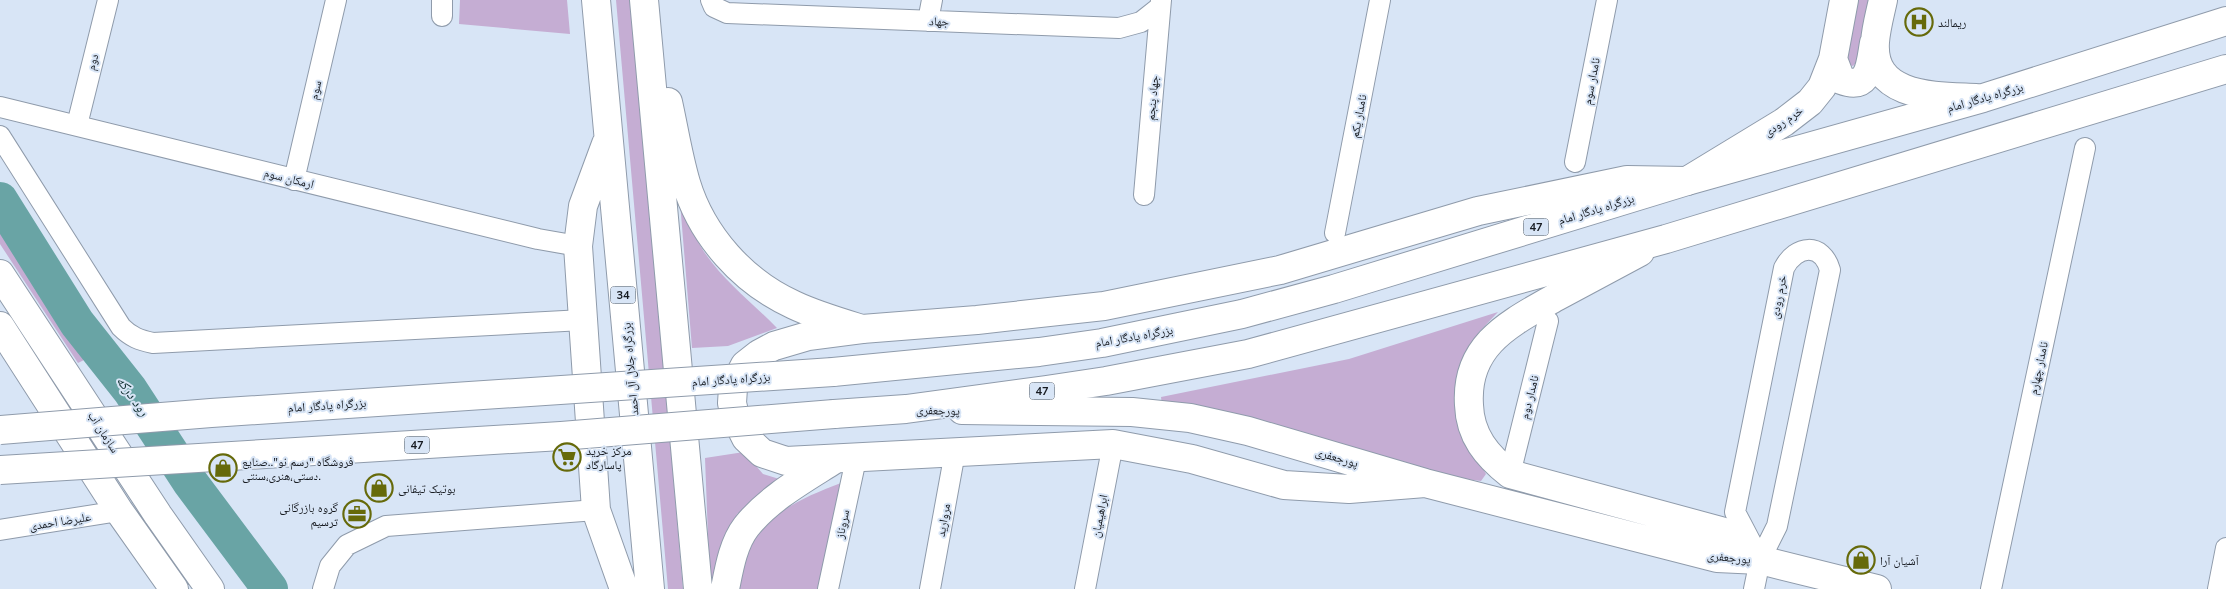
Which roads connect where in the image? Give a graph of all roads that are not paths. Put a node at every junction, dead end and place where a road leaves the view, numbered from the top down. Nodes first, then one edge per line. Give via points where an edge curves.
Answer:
1 (108, 0) edge
2 (336, 0) edge
3 (596, 0) edge
4 (932, 0) edge
5 (1380, 0) edge
6 (1607, 0) edge
7 (1844, 0) edge
8 (1883, 0) edge
9 (712, 3) edge
10 (1160, 3) edge
11 (645, 8) edge
12 (928, 21) junction
13 (2226, 21) edge
14 (1874, 43) junction
15 (1833, 59) junction
16 (2226, 69) edge
17 (1983, 98) junction
18 (0, 107) edge
19 (77, 125) junction
20 (0, 136) edge
21 (608, 138) junction
22 (2085, 148) dead end
23 (1575, 162) dead end
24 (294, 180) junction
25 (1687, 181) junction
26 (1144, 195) dead end
27 (1335, 232) dead end
28 (1666, 239) junction
29 (578, 246) junction
30 (2, 283) edge
31 (584, 320) junction
32 (1548, 321) dead end
33 (0, 326) edge
34 (862, 329) junction
35 (906, 409) junction
36 (0, 430) edge
37 (1112, 444) junction
38 (955, 452) junction
39 (844, 460) junction
40 (0, 470) edge
41 (1510, 474) junction
42 (1425, 483) junction
43 (596, 510) junction
44 (158, 515) junction
45 (124, 517) junction
46 (0, 530) edge
47 (2226, 548) edge
48 (1760, 560) junction
49 (174, 589) edge
50 (210, 589) edge
51 (323, 589) edge
52 (624, 589) edge
53 (650, 589) edge
54 (698, 589) edge
55 (724, 589) edge
56 (828, 589) edge
57 (930, 589) edge
58 (1085, 589) edge
59 (1754, 589) edge
60 (1877, 589) edge
61 (1991, 589) edge
62 (2218, 589) edge

1 - 19 street, دوم
2 - 24 street, سوم
3 - 21 main road, بزرگراه جلال آل احمد / 34
4 - 12 street
5 - 27 street, نامدار یکم
6 - 23 street, نامدار سوم
7 - 15 main road, خرم رودی
8 - 14 main road
9 - 12 street, جهاد via 727,13
10 - 12 street, جهاد via 1141,22 1119,28
10 - 26 street, جهاد پنجم
11 - 34 main road via 687,184 712,238 771,293 810,313
11 - 54 main road
13 - 17 main road, بزرگراه یادگار امام / 47
14 - 15 main road via 1867,76 1860,82 1850,84 1840,80
14 - 17 main road via 1881,69 1891,83 1929,95
15 - 25 main road, خرم رودی via 1822,87 1803,108
16 - 28 main road, 47
17 - 25 main road, بزرگراه یادگار امام / 47
18 - 19 street, ارمکان سوم
19 - 24 street, ارمکان سوم
20 - 31 street via 121,327 138,340 153,343
21 - 29 main road via 583,206
21 - 53 main road, بزرگراه جلال آل احمد / 34
22 - 61 street, نامدار چهارم
24 - 29 street, ارمکان سوم
25 - 34 main road via 1627,180 1478,210 1280,270 1104,306 987,320
25 - 36 main road, بزرگراه یادگار امام / 47, bridge via 1334,289 1232,316 1038,352 833,372
28 - 35 main road, 47 via 1248,354 1106,382
28 - 41 main road, پورجعفری via 1525,313 1486,346 1476,362 1468,394 1473,430 1484,451
29 - 31 main road
30 - 44 main road, سازمان آب
31 - 43 main road
32 - 41 street, نامدار دوم
33 - 45 main road
34 - 39 main road via 808,336 774,346 745,365 733,388 734,416 746,438 762,453 786,461
35 - 40 main road, 47, bridge via 560,436
35 - 42 main road, پورجعفری via 1132,412 1190,418 1248,431
37 - 38 main road
37 - 42 main road via 1192,460 1284,485 1349,489
37 - 58 street, ابراهیمیان
38 - 39 main road
38 - 57 street, مروارید
39 - 55 main road via 783,493 745,528 731,560
39 - 56 street, سروناز
41 - 48 main road, پورجعفری via 1728,533
42 - 48 main road, پورجعفری via 1717,558
43 - 51 street via 386,526 347,545 330,566
43 - 52 main road
44 - 45 main road
44 - 50 main road, سازمان آب
45 - 46 street, علیرضا احمدی
45 - 49 main road
47 - 62 street
48 - 48 street, خرم‌ رودی via 1777,526 1830,270 1822,254 1811,250 1797,252 1784,268 1735,512
48 - 59 street, خرم‌ رودی
48 - 60 main road, پورجعفری

